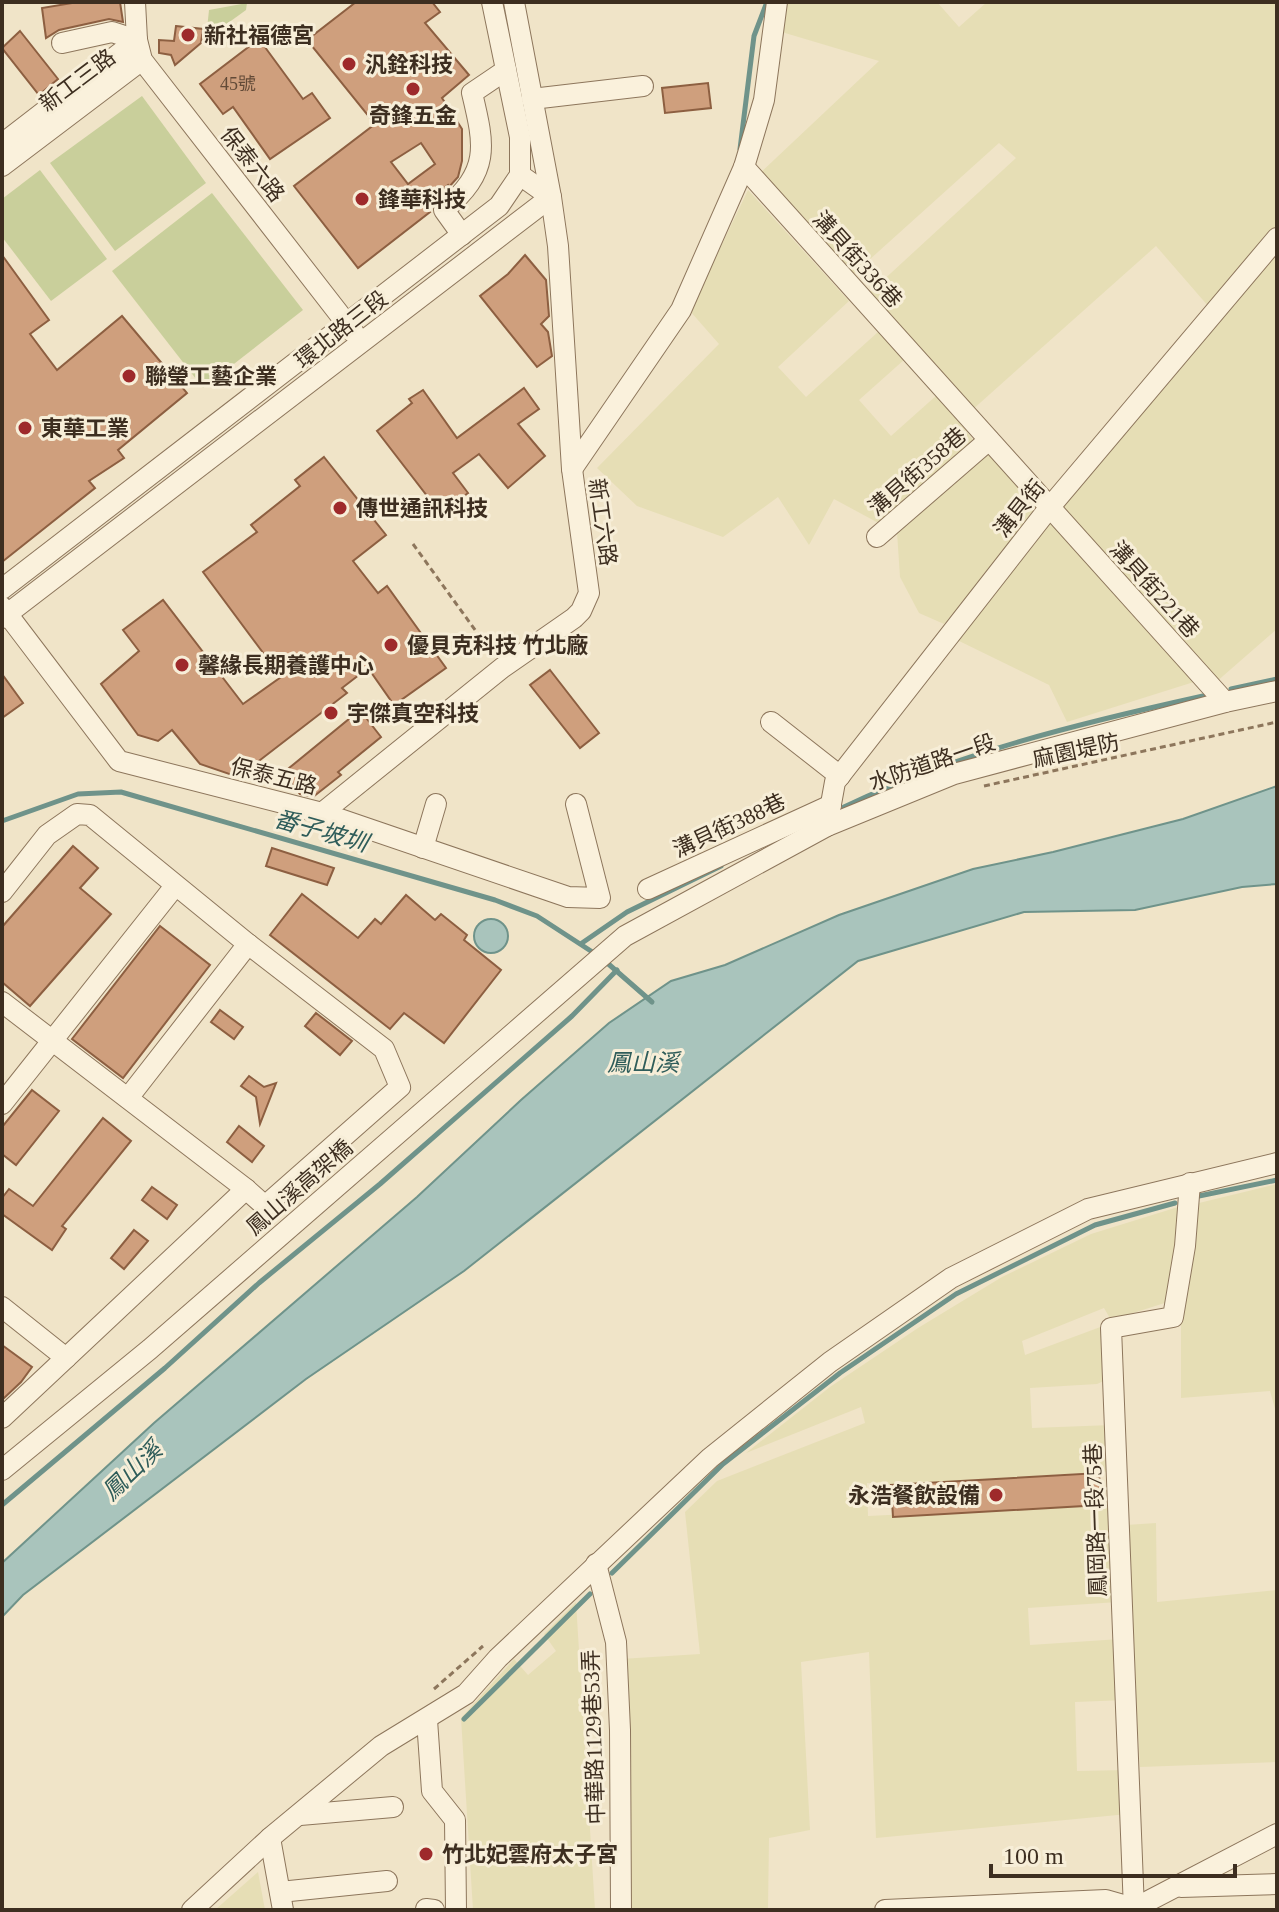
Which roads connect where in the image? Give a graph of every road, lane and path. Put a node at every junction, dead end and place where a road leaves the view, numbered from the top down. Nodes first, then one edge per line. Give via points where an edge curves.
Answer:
1 (135, 2) edge
2 (492, 2) edge
3 (514, 2) edge
4 (777, 2) edge
5 (62, 43) dead end
6 (140, 50) junction
7 (506, 70) junction
8 (643, 86) dead end
9 (532, 99) junction
10 (2, 144) edge
11 (2, 166) edge
12 (744, 167) junction
13 (520, 175) junction
14 (551, 197) junction
15 (462, 235) junction
16 (1277, 238) edge
17 (346, 323) junction
18 (362, 344) junction
19 (989, 440) junction
20 (572, 469) junction
21 (1049, 508) junction
22 (877, 537) dead end
23 (413, 544) dead end
24 (2, 589) edge
25 (4, 613) edge
26 (502, 668) junction
27 (1277, 691) edge
28 (1225, 702) junction
29 (771, 722) dead end
30 (1277, 722) edge
31 (840, 776) junction
32 (976, 788) dead end
33 (436, 804) dead end
34 (576, 804) dead end
35 (322, 813) junction
36 (829, 816) junction
37 (423, 848) junction
38 (175, 886) junction
39 (648, 889) dead end
40 (2, 892) edge
41 (625, 936) joint
42 (248, 944) junction
43 (2, 1002) edge
44 (51, 1041) junction
45 (128, 1098) junction
46 (2, 1104) edge
47 (1277, 1163) edge
48 (1190, 1183) junction
49 (246, 1189) junction
50 (2, 1307) edge
51 (66, 1358) junction
52 (2, 1418) edge
53 (2, 1470) edge
54 (596, 1564) junction
55 (427, 1720) junction
56 (393, 1807) dead end
57 (300, 1815) junction
58 (1277, 1834) edge
59 (270, 1838) junction
60 (387, 1881) dead end
61 (1277, 1884) edge
62 (1176, 1888) junction
63 (282, 1901) edge
64 (426, 1909) edge
65 (1133, 1909) edge
66 (192, 1910) edge
67 (434, 1910) edge
68 (456, 1910) edge
69 (621, 1910) edge
70 (885, 1910) edge

1 - 6 street
2 - 7 street
3 - 9 street
4 - 12 street via 764,100
5 - 6 street via 112,32
6 - 10 street, 新工三路
6 - 11 street, 新工三路
6 - 17 street, 保泰六路
7 - 13 street via 520,137
7 - 15 street via 472,93 481,153 467,191 444,210
8 - 9 street
9 - 14 street
12 - 19 street, 溝貝街336巷
12 - 20 street via 681,310
13 - 14 street
13 - 15 street, 環北路三段 via 499,206
14 - 18 street, 環北路三段
14 - 20 street, 新工六路
15 - 17 street, 環北路三段
16 - 21 street, 溝貝街
17 - 18 street, 保泰六路
17 - 24 street, 環北路三段
18 - 25 street, 環北路三段
19 - 21 street, 溝貝街336巷
19 - 22 street, 溝貝街358巷
20 - 26 street, 新工六路 via 589,593 574,618
21 - 28 street, 溝貝街221巷
21 - 31 street, 溝貝街
23 - 26 path
25 - 35 street, 保泰五路 via 119,761
26 - 35 street, 新工六路
27 - 28 street, 水防道路一段
28 - 36 street, 水防道路一段 via 954,774
29 - 31 street
30 - 32 path, 麻園堤防
31 - 36 street, 溝貝街
33 - 37 street
34 - 37 street, 保泰五路 via 600,898 568,897
35 - 37 street, 保泰五路
36 - 39 street, 溝貝街388巷
36 - 41 street, 水防道路一段
38 - 40 street via 90,815 77,814 47,835
38 - 42 street
38 - 44 street
41 - 53 street, 鳳山溪高架橋 via 150,1349
42 - 45 street
42 - 49 street via 384,1049 400,1087 265,1206
43 - 44 street
44 - 45 street
44 - 46 street
45 - 49 street
47 - 48 street
48 - 54 street via 1088,1209 951,1278 830,1362 710,1458
48 - 65 street, 鳳岡路一段75巷 via 1173,1317 1111,1328
49 - 51 street
50 - 51 street
51 - 52 street
54 - 55 street via 466,1694
54 - 69 street, 中華路1129巷53弄 via 616,1642
55 - 57 street via 381,1746
55 - 68 street via 432,1791 455,1820
56 - 57 street
57 - 59 street
58 - 62 street
59 - 63 street
59 - 66 street
60 - 63 street
61 - 62 street
62 - 65 street
64 - 67 street
65 - 70 street via 1106,1900

